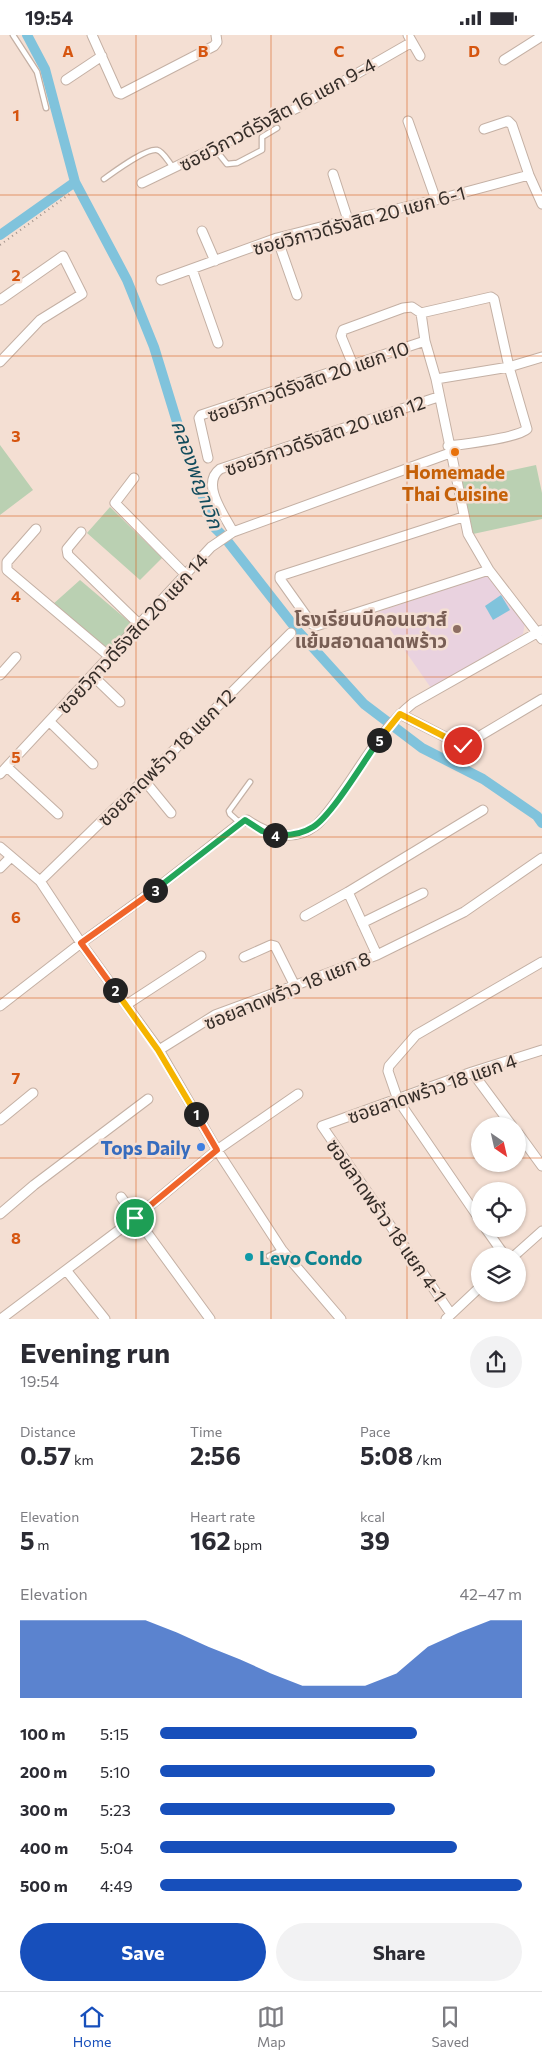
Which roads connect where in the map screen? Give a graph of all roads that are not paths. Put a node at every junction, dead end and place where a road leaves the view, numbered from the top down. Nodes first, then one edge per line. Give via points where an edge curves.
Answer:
1 (13, 35) edge
2 (92, 35) edge
3 (216, 35) edge
4 (542, 36) edge
5 (410, 39) edge
6 (102, 56) junction
7 (420, 56) dead end
8 (504, 60) dead end
9 (66, 80) dead end
10 (46, 108) dead end
11 (408, 121) dead end
12 (277, 128) dead end
13 (484, 129) dead end
14 (214, 149) junction
15 (174, 169) junction
16 (333, 174) dead end
17 (530, 175) junction
18 (104, 179) dead end
19 (142, 183) dead end
20 (436, 201) junction
21 (542, 204) edge
22 (348, 220) junction
23 (202, 231) dead end
24 (277, 238) junction
25 (215, 261) junction
26 (192, 269) junction
27 (162, 280) dead end
28 (296, 295) dead end
29 (0, 300) edge
30 (421, 313) junction
31 (425, 341) junction
32 (218, 343) dead end
33 (542, 357) edge
34 (0, 362) edge
35 (353, 365) junction
36 (510, 367) junction
37 (436, 379) junction
38 (438, 397) junction
39 (449, 450) junction
40 (208, 458) dead end
41 (134, 478) dead end
42 (463, 517) junction
43 (36, 529) dead end
44 (80, 532) dead end
45 (233, 532) junction
46 (489, 570) junction
47 (185, 574) junction
48 (140, 625) junction
49 (291, 633) dead end
50 (540, 634) edge
51 (16, 657) dead end
52 (110, 657) junction
53 (0, 675) edge
54 (93, 676) junction
55 (542, 699) edge
56 (120, 701) dead end
57 (400, 714) junction
58 (50, 722) junction
59 (93, 763) dead end
60 (3, 771) edge
61 (144, 780) junction
62 (250, 782) dead end
63 (482, 810) dead end
64 (171, 813) dead end
65 (58, 814) dead end
66 (240, 823) junction
67 (0, 847) edge
68 (11, 857) junction
69 (542, 858) edge
70 (0, 868) edge
71 (40, 881) junction
72 (348, 892) junction
73 (423, 893) dead end
74 (305, 916) dead end
75 (362, 923) junction
76 (81, 943) junction
77 (378, 955) junction
78 (201, 956) dead end
79 (244, 957) dead end
80 (542, 962) edge
81 (295, 986) junction
82 (1, 1004) edge
83 (126, 1005) junction
84 (158, 1050) junction
85 (542, 1051) edge
86 (472, 1072) junction
87 (33, 1093) dead end
88 (298, 1094) dead end
89 (148, 1099) dead end
90 (398, 1100) junction
91 (505, 1117) edge
92 (0, 1120) edge
93 (322, 1127) joint
94 (526, 1144) edge
95 (217, 1150) junction
96 (542, 1166) edge
97 (121, 1197) dead end
98 (471, 1207) edge
99 (0, 1214) edge
100 (135, 1218) junction
101 (542, 1231) edge
102 (524, 1247) edge
103 (282, 1250) junction
104 (270, 1256) dead end
105 (66, 1270) junction
106 (471, 1295) edge
107 (449, 1316) edge
108 (1, 1319) edge
109 (105, 1319) edge
110 (210, 1319) edge
111 (341, 1319) edge

1 - 10 lane via 37,72
2 - 6 street
3 - 6 street via 214,46 123,94 118,93
4 - 8 street
5 - 7 street
5 - 14 street, ซอยวิภาวดีรังสิต 16 แยก 9-4 via 297,108
6 - 9 street
11 - 20 street
12 - 14 lane via 262,137 262,150 237,163 227,164
13 - 17 street via 508,121 512,125
14 - 15 street, ซอยวิภาวดีรังสิต 16 แยก 9-4
15 - 18 lane via 155,149
15 - 19 street, ซอยวิภาวดีรังสิต 16 แยก 9-4
16 - 22 street
17 - 20 street, ซอยวิภาวดีรังสิต 20 แยก 6-1
17 - 21 street
20 - 22 street, ซอยวิภาวดีรังสิต 20 แยก 6-1
22 - 24 street, ซอยวิภาวดีรังสิต 20 แยก 6-1
23 - 25 street
24 - 25 street, ซอยวิภาวดีรังสิต 20 แยก 6-1
24 - 28 street
25 - 26 street, ซอยวิภาวดีรังสิต 20 แยก 6-1
26 - 27 street, ซอยวิภาวดีรังสิต 20 แยก 6-1
26 - 32 street
29 - 34 street via 63,256 82,294 40,320
30 - 31 street, ซอยวิภาวดีรังสิต 20 แยก 10
30 - 35 street via 412,307 403,308 343,330 341,336
30 - 36 street via 491,297
31 - 35 street, ซอยวิภาวดีรังสิต 20 แยก 10
31 - 37 street, ซอยวิภาวดีรังสิต 20 แยก 10
33 - 36 street
35 - 40 street, ซอยวิภาวดีรังสิต 20 แยก 10 via 201,415
36 - 37 street
36 - 39 street, ซอยวิภาวดีรังสิต 20 แยก 14 via 525,431
37 - 38 street, ซอยวิภาวดีรังสิต 20 แยก 10
38 - 39 street, ซอยวิภาวดีรังสิต 20 แยก 10
38 - 45 street, ซอยวิภาวดีรังสิต 20 แยก 12 via 220,469 212,479 214,493
39 - 42 street, ซอยวิภาวดีรังสิต 20 แยก 10
39 - 45 street, ซอยวิภาวดีรังสิต 20 แยก 14
41 - 47 street via 116,503
42 - 46 street, ซอยวิภาวดีรังสิต 20 แยก 10 via 468,534
42 - 46 street via 280,576 281,583 316,626
43 - 52 street via 7,562 6,569
44 - 48 street via 67,549 68,555
45 - 47 street, ซอยวิภาวดีรังสิต 20 แยก 14 via 211,547
46 - 50 street, ซอยวิภาวดีรังสิต 20 แยก 10
47 - 48 street, ซอยวิภาวดีรังสิต 20 แยก 14
48 - 52 street, ซอยวิภาวดีรังสิต 20 แยก 14
49 - 61 street, ซอยลาดพร้าว 18 แยก 12
50 - 57 street via 413,703
51 - 53 street
52 - 54 street, ซอยวิภาวดีรังสิต 20 แยก 14
54 - 56 street
54 - 58 street, ซอยวิภาวดีรังสิต 20 แยก 14
55 - 57 street via 463,746
57 - 66 street via 314,827 276,835 247,821
58 - 59 street
58 - 60 street, ซอยวิภาวดีรังสิต 20 แยก 14
60 - 65 street
61 - 64 street
61 - 71 street, ซอยลาดพร้าว 18 แยก 12
62 - 66 lane via 229,811
63 - 72 street
66 - 76 street
67 - 68 street
68 - 70 street
68 - 71 street
69 - 77 street via 464,912
71 - 76 street
72 - 74 street
72 - 75 street, ซอยลาดพร้าว 18 แยก 8
73 - 75 street
75 - 77 street, ซอยลาดพร้าว 18 แยก 8
76 - 82 street
76 - 83 street
77 - 81 street, ซอยลาดพร้าว 18 แยก 8
78 - 83 street
79 - 81 street via 274,945
80 - 90 street via 412,1039 388,1066
81 - 84 street, ซอยลาดพร้าว 18 แยก 8 via 215,1015
83 - 84 street
84 - 95 street
85 - 86 street, ซอยลาดพร้าว 18 แยก 4
86 - 90 street, ซอยลาดพร้าว 18 แยก 4
86 - 91 street
87 - 92 street
88 - 95 street
89 - 99 street
90 - 93 street, ซอยลาดพร้าว 18 แยก 4
90 - 98 street
93 - 107 street, ซอยลาดพร้าว 18 แยก 4-1
94 - 96 street
95 - 100 street
95 - 103 street
97 - 100 street
100 - 105 street
100 - 110 street
101 - 102 street
103 - 104 lane
103 - 111 street
105 - 108 street
105 - 109 street
106 - 107 street

